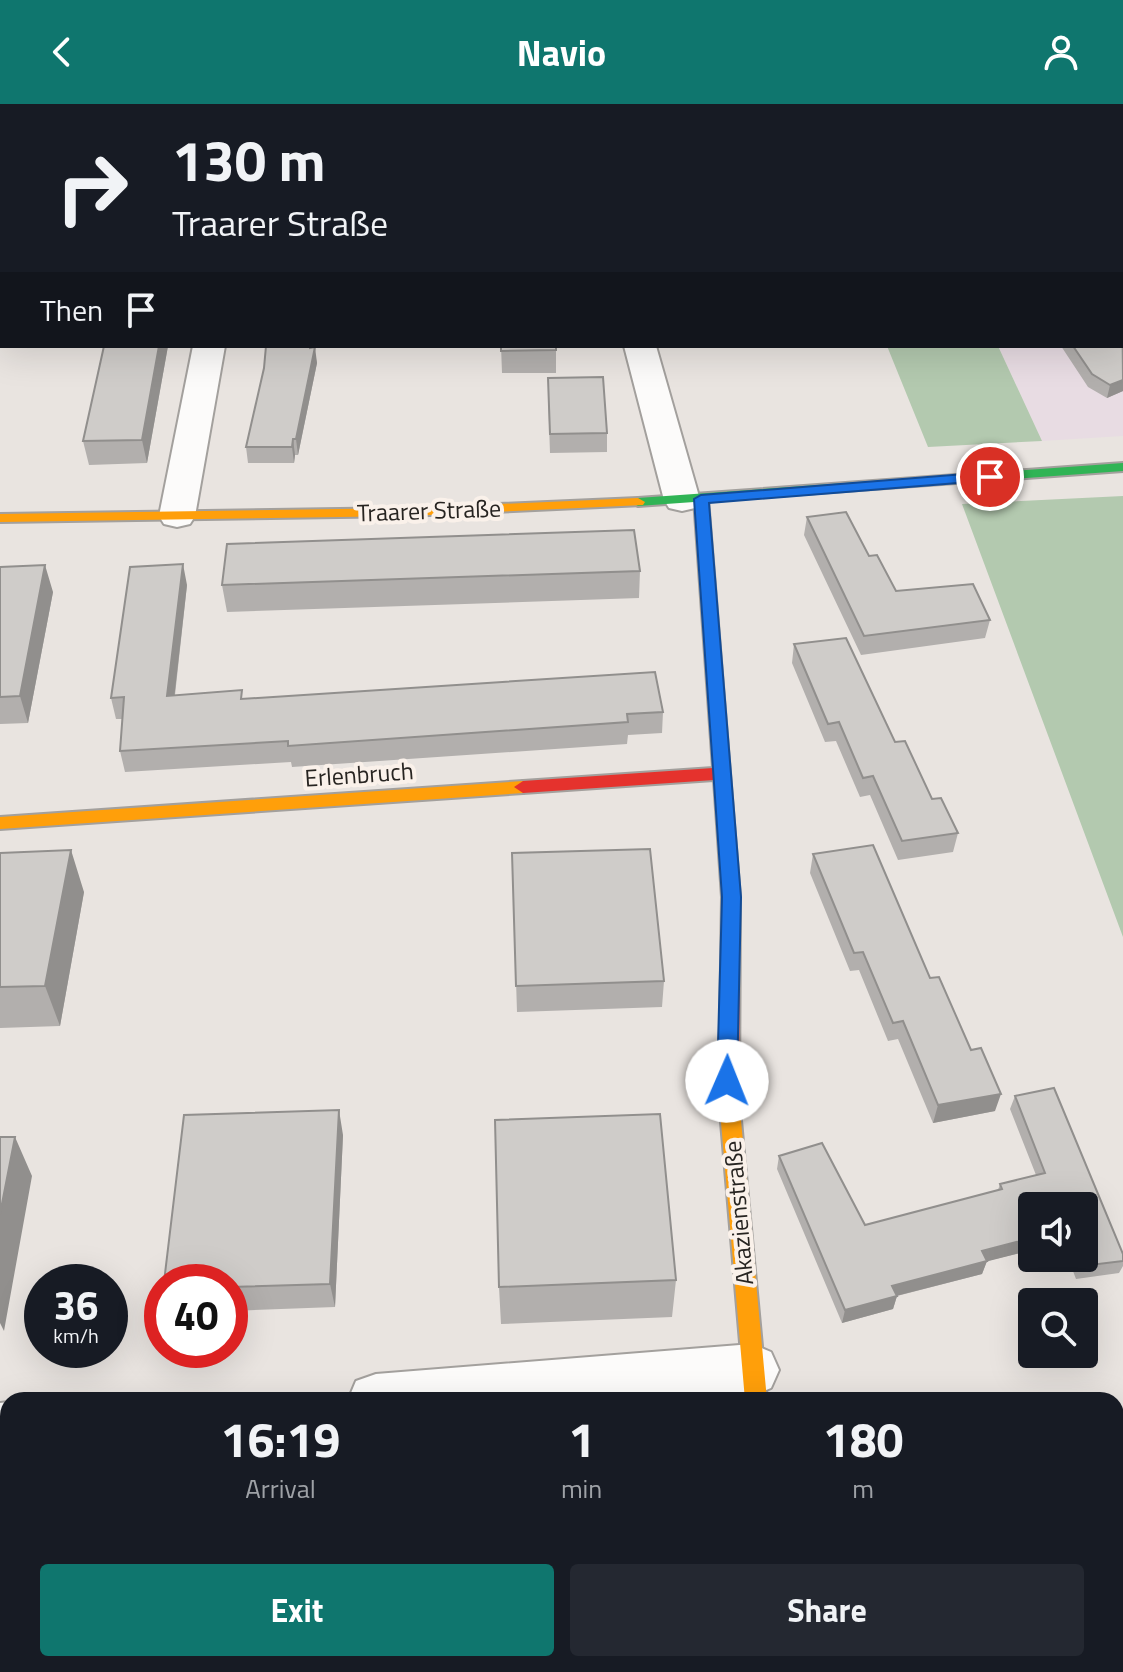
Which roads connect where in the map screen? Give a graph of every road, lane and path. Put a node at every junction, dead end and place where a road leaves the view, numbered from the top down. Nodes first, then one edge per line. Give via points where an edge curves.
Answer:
1 (209, 348) edge
2 (641, 348) edge
3 (1123, 467) edge
4 (692, 500) junction
5 (177, 516) junction
6 (0, 518) edge
7 (722, 773) junction
8 (0, 823) edge
9 (754, 1385) edge
10 (572, 1392) edge

1 - 5 street
2 - 4 street
3 - 4 street, Traarer Straße
4 - 5 street, Traarer Straße
4 - 7 street, Akazienstraße
5 - 6 street, Traarer Straße
7 - 8 street, Erlenbruch
7 - 9 street, Akazienstraße via 731,897 727,1081
9 - 10 street

